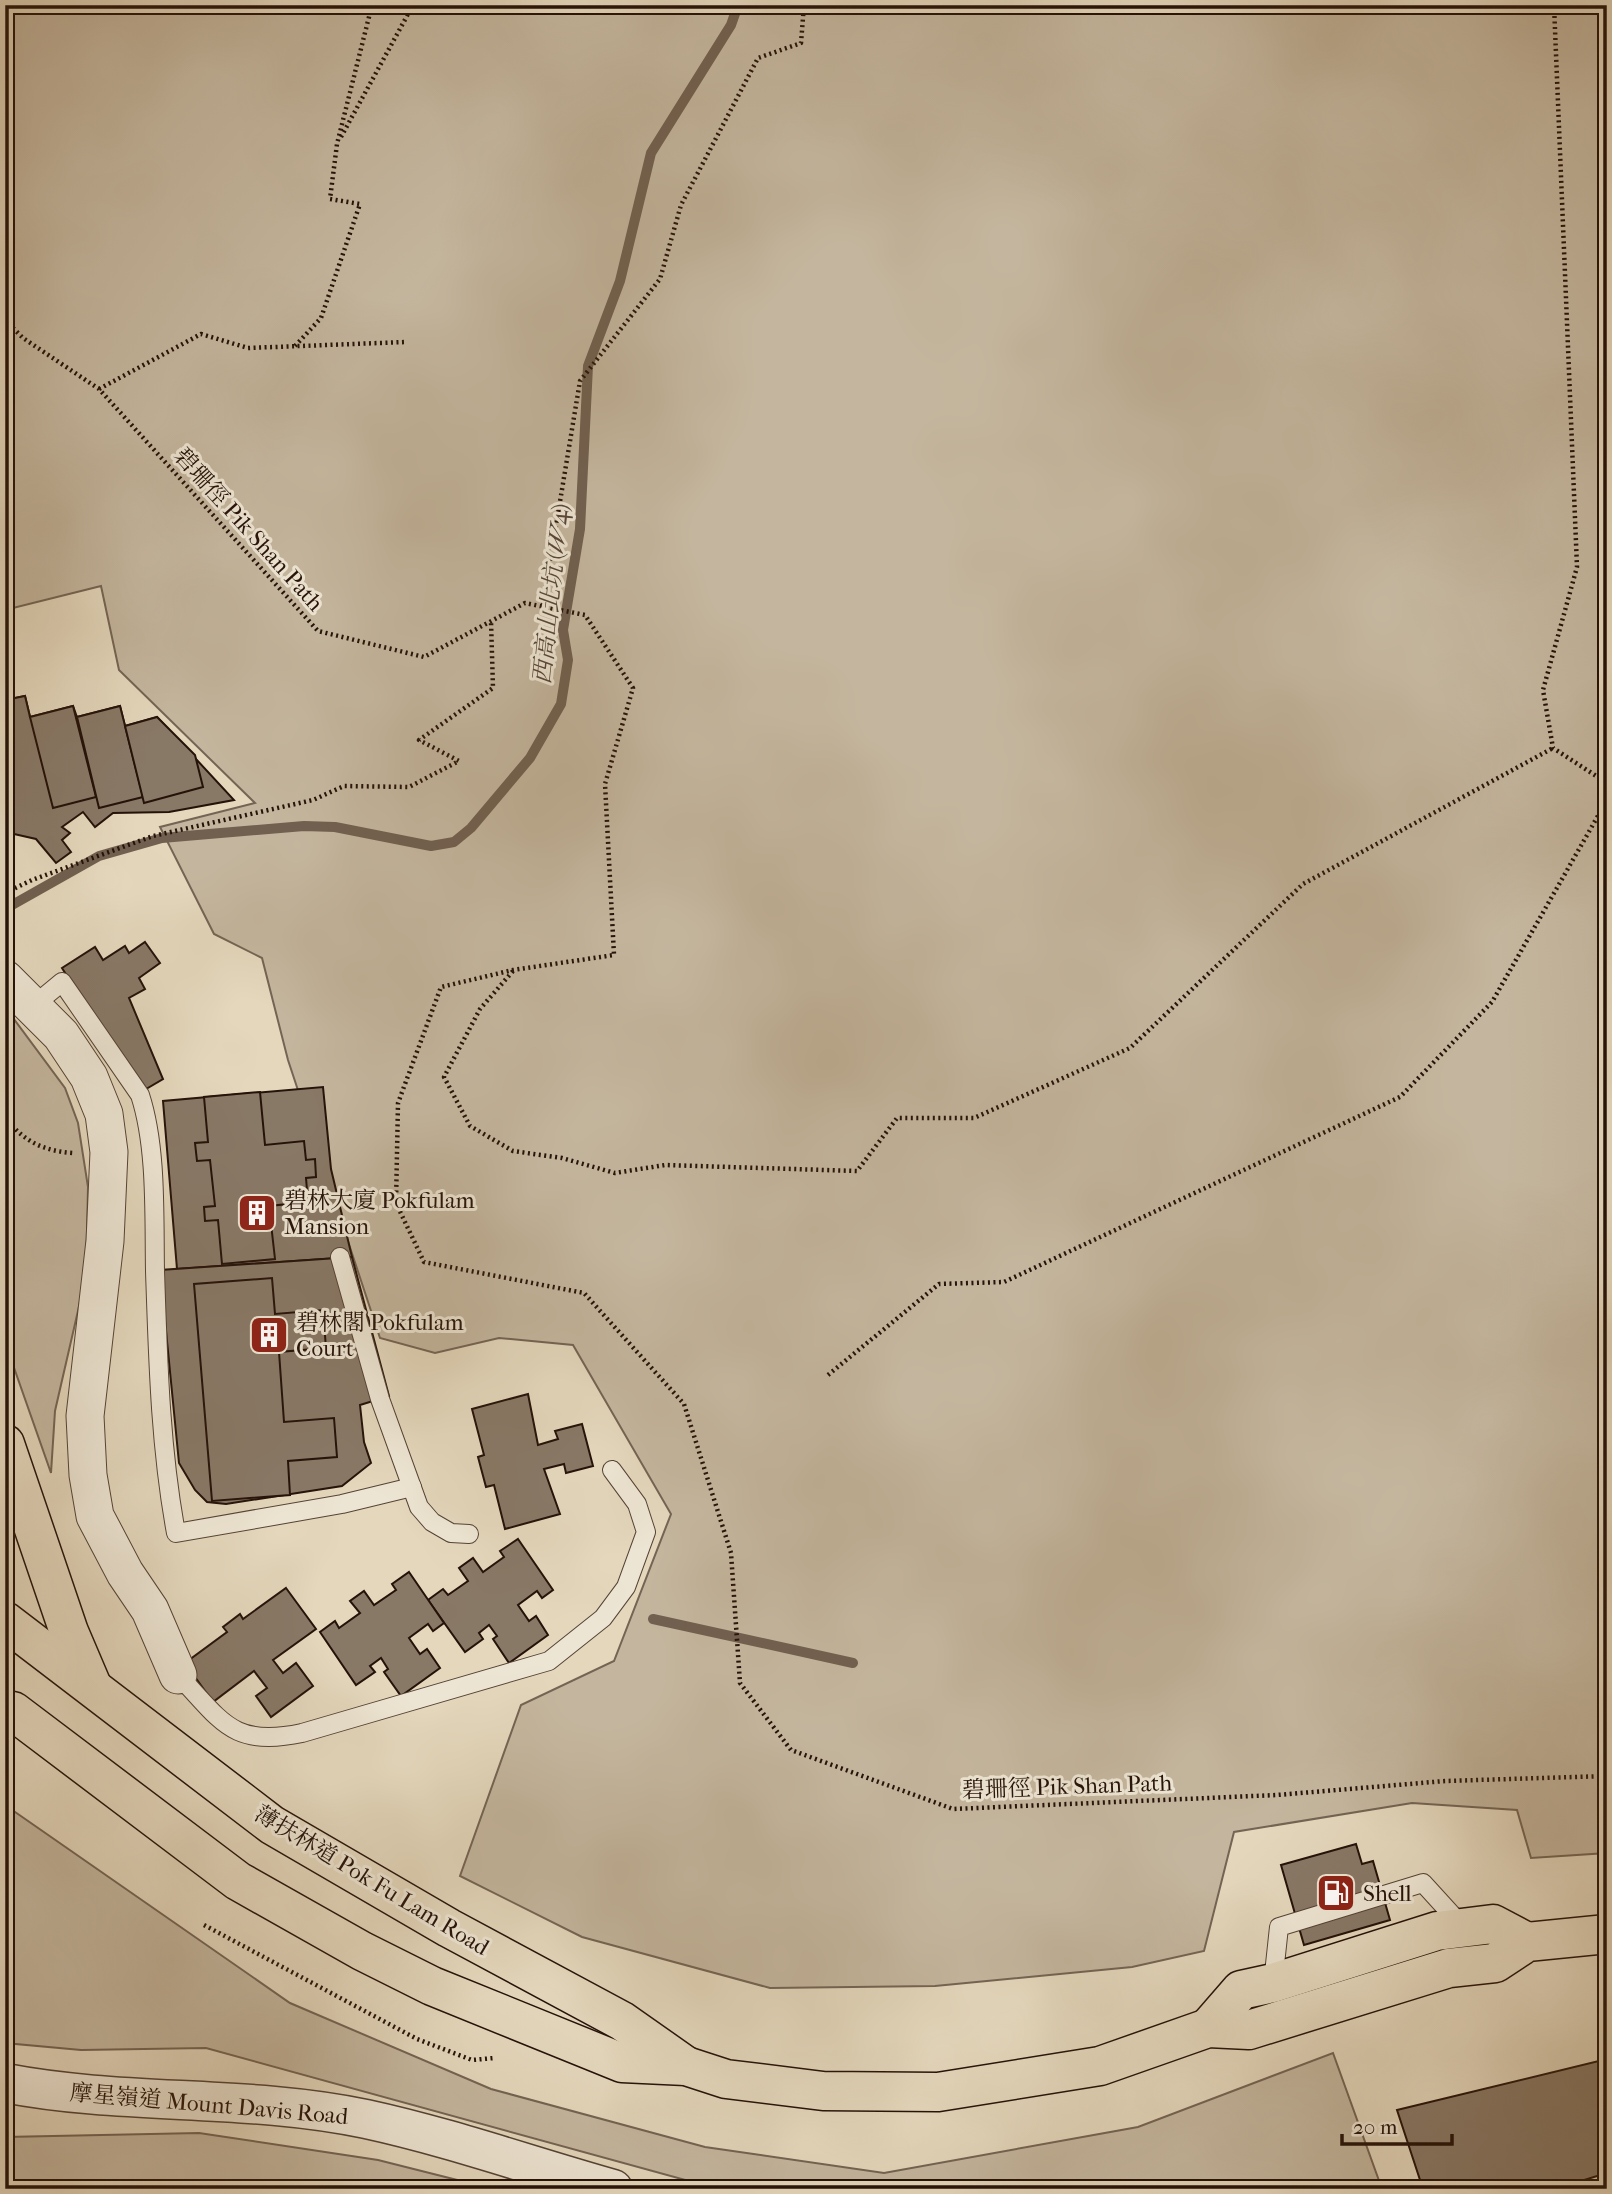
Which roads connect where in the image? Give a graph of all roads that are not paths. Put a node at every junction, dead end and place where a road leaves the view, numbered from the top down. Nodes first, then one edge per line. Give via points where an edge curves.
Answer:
1 (5, 979) edge
2 (33, 1006) junction
3 (341, 1257) dead end
4 (5, 1444) edge
5 (612, 1470) dead end
6 (412, 1488) junction
7 (469, 1534) dead end
8 (5, 1621) edge
9 (178, 1675) joint
10 (94, 1691) junction
11 (8, 1706) edge
12 (1464, 1928) junction
13 (1607, 1934) edge
14 (1527, 1942) junction
15 (1273, 1983) junction
16 (1208, 2028) junction
17 (686, 2066) junction
18 (5, 2083) edge
19 (613, 2189) edge

1 - 2 street
2 - 6 lane via 62,982 140,1095 145,1112 155,1218 160,1406 166,1482 176,1533
2 - 9 street via 61,1035 89,1077 104,1114 109,1152 106,1241 85,1416 95,1516 150,1610
3 - 6 lane via 380,1399
4 - 10 main road via 69,1632
5 - 9 lane via 644,1521 641,1552 626,1587 603,1618 549,1661 302,1733 266,1739 230,1729
6 - 7 lane via 419,1507 432,1522 451,1533
8 - 10 main road, 薄扶林道 Pok Fu Lam Road
10 - 17 main road, 薄扶林道 Pok Fu Lam Road via 272,1825 622,2021
11 - 17 main road, 薄扶林道 Pok Fu Lam Road via 238,1881 362,1951 432,1986 622,2063
12 - 14 main road, 薄扶林道 Pok Fu Lam Road via 1493,1924
12 - 15 main road, 薄扶林道 Pok Fu Lam Road via 1437,1931
12 - 15 lane via 1423,1883 1279,1927
13 - 14 main road, 薄扶林道 Pok Fu Lam Road
14 - 16 main road, 薄扶林道 Pok Fu Lam Road via 1495,1963 1449,1968 1249,2030
15 - 16 main road, 薄扶林道 Pok Fu Lam Road via 1241,1990
16 - 17 main road, 薄扶林道 Pok Fu Lam Road via 1100,2066 938,2092 823,2091 726,2079
18 - 19 street, 摩星嶺道 Mount Davis Road via 130,2097 258,2104 366,2119

